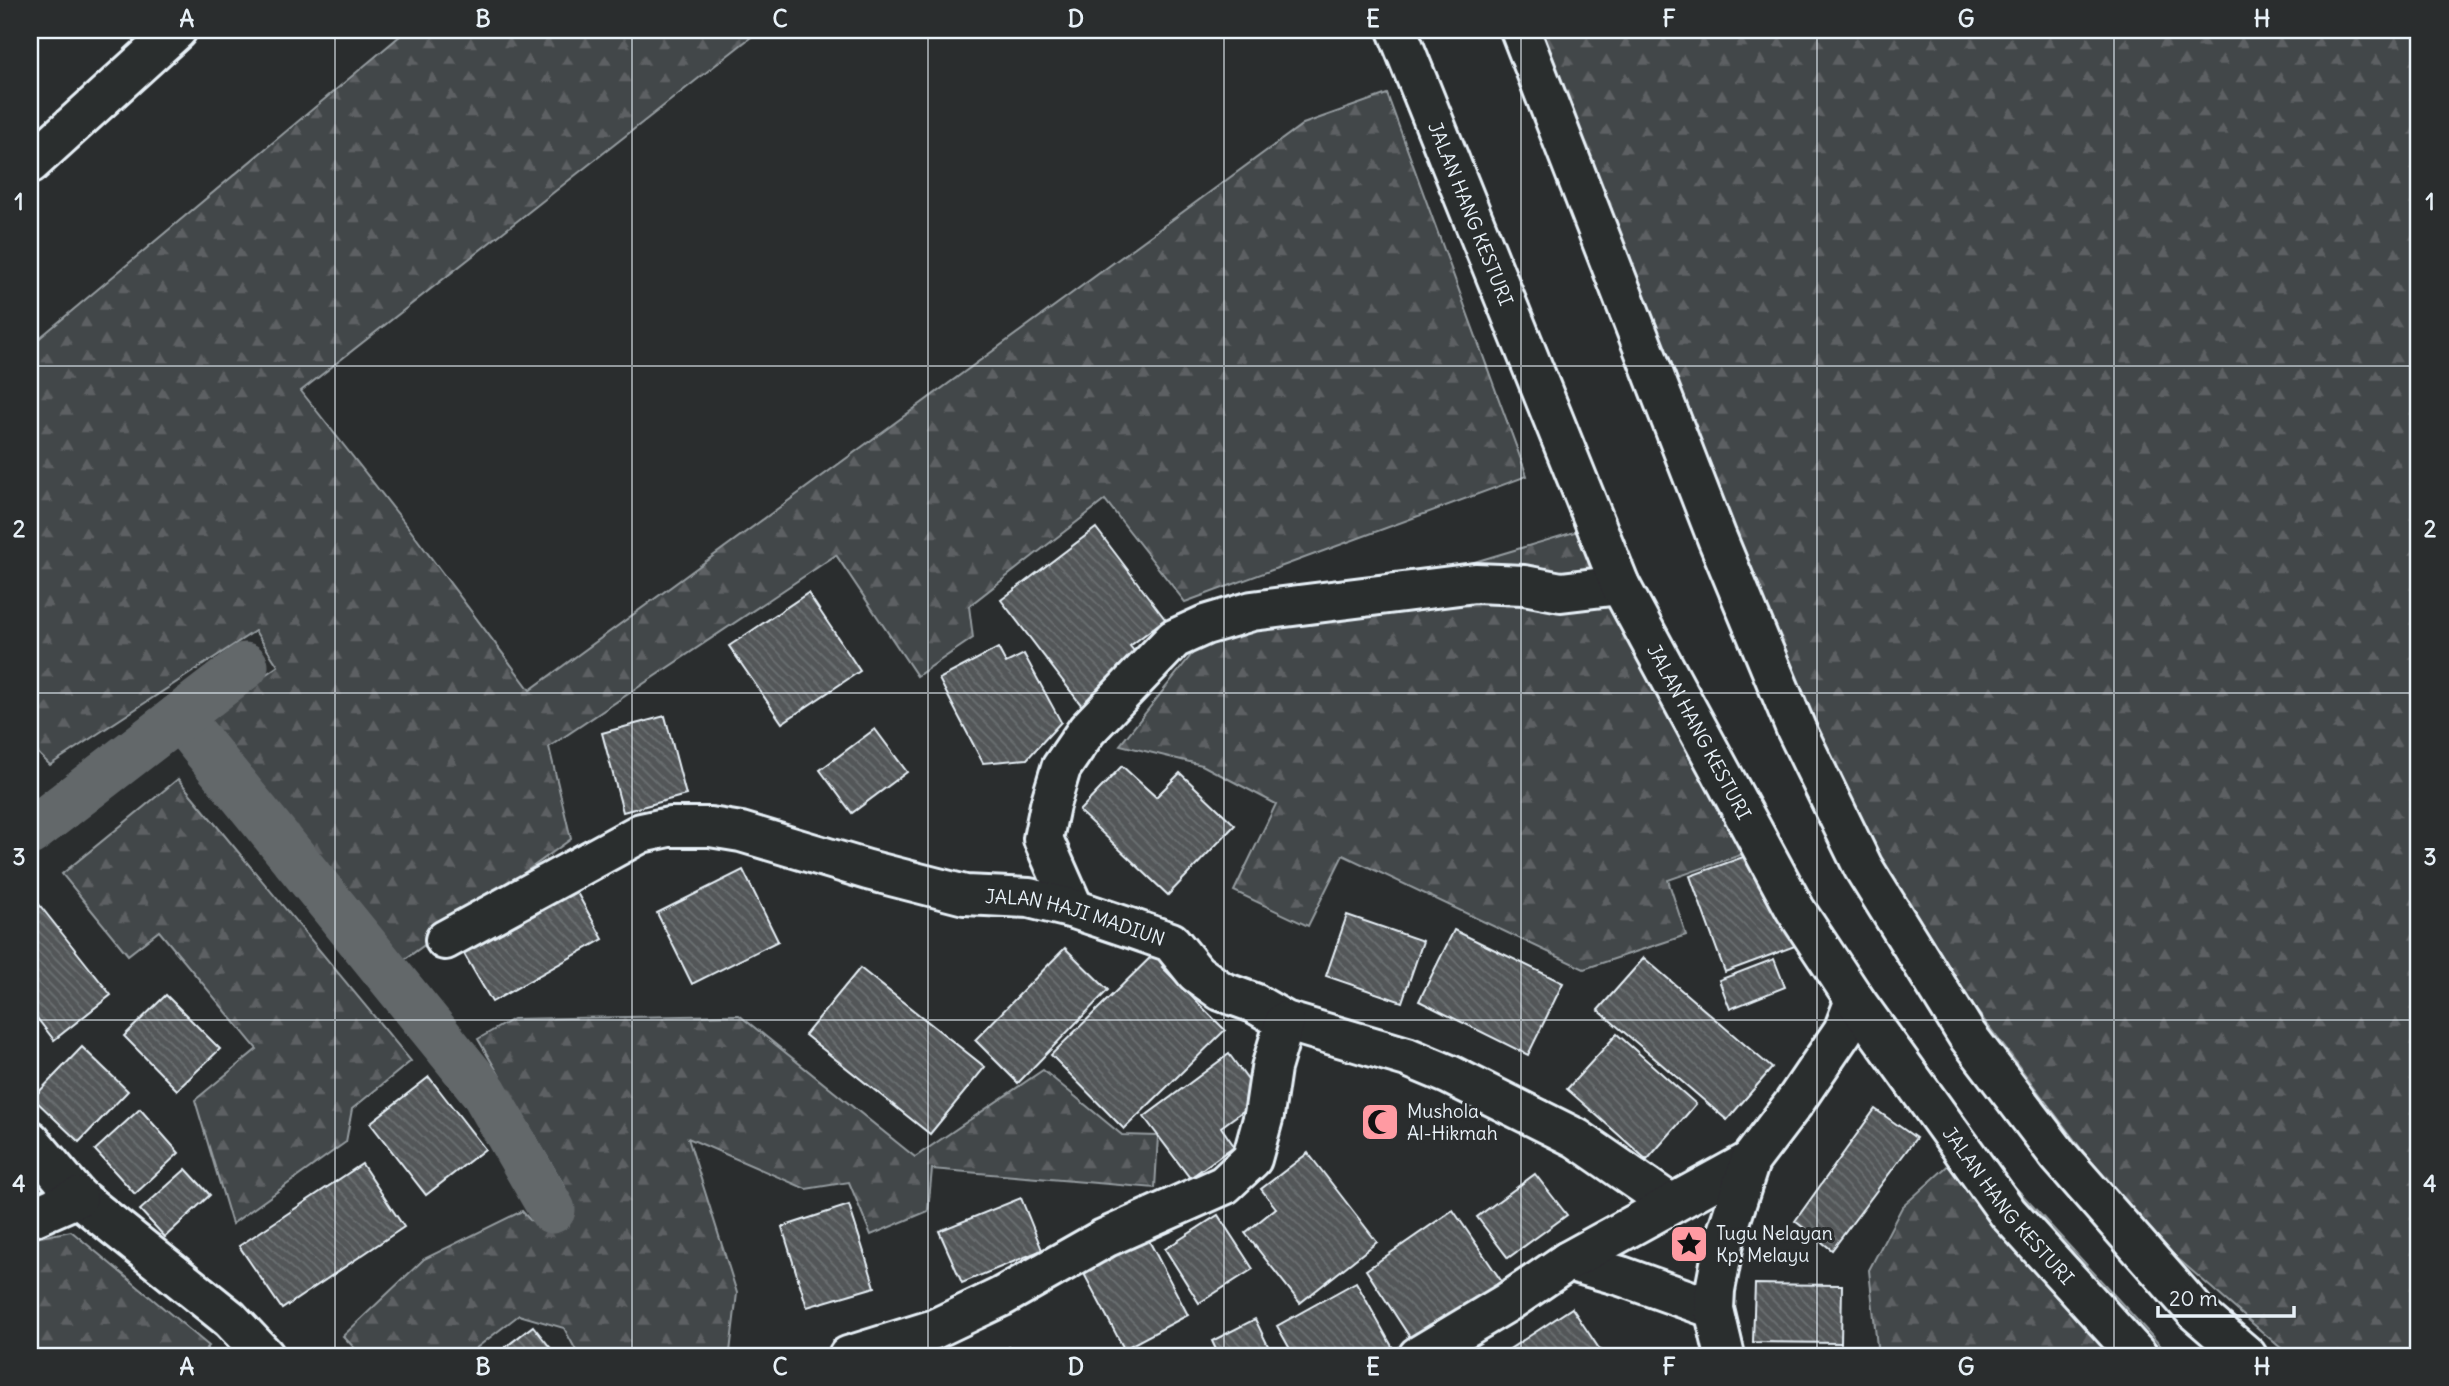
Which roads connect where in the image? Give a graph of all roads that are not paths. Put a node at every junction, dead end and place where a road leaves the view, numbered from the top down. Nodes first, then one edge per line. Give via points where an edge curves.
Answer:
1 (177, 30) edge
2 (1397, 30) edge
3 (1520, 30) edge
4 (30, 164) edge
5 (1619, 585) junction
6 (1074, 909) junction
7 (445, 940) dead end
8 (1855, 1000) junction
9 (1285, 1021) junction
10 (30, 1140) edge
11 (1750, 1161) junction
12 (78, 1197) junction
13 (1670, 1203) junction
14 (30, 1218) edge
15 (1568, 1261) junction
16 (1714, 1309) junction
17 (892, 1350) edge
18 (265, 1356) edge
19 (848, 1356) edge
20 (1418, 1356) edge
21 (1726, 1356) edge
22 (2138, 1356) edge
23 (2247, 1356) edge

1 - 4 street
2 - 5 street, JALAN HANG KESTURI
3 - 23 street via 1717,538 1796,729 1863,867 1967,1035 2059,1156 2196,1312
5 - 6 street via 1561,592 1524,585 1461,584 1252,611 1174,639 1087,730 1061,768 1042,839
5 - 8 street, JALAN HANG KESTURI via 1795,909
6 - 7 street, JALAN HAJI MADIUN via 1029,898 965,895 741,832 669,827 641,832
6 - 9 street, JALAN HAJI MADIUN via 1171,942 1196,973 1221,991
8 - 11 street via 1843,1031
8 - 22 street, JALAN HANG KESTURI via 2008,1213
9 - 13 street, JALAN HAJI MADIUN via 1408,1057 1450,1075 1576,1138
9 - 17 street via 1252,1159 1224,1185 1105,1238 1001,1297
10 - 12 street
11 - 13 street
11 - 16 street via 1725,1238
12 - 14 street
12 - 18 street via 230,1320
13 - 15 street
15 - 16 street
15 - 20 street
16 - 21 street
17 - 19 street

